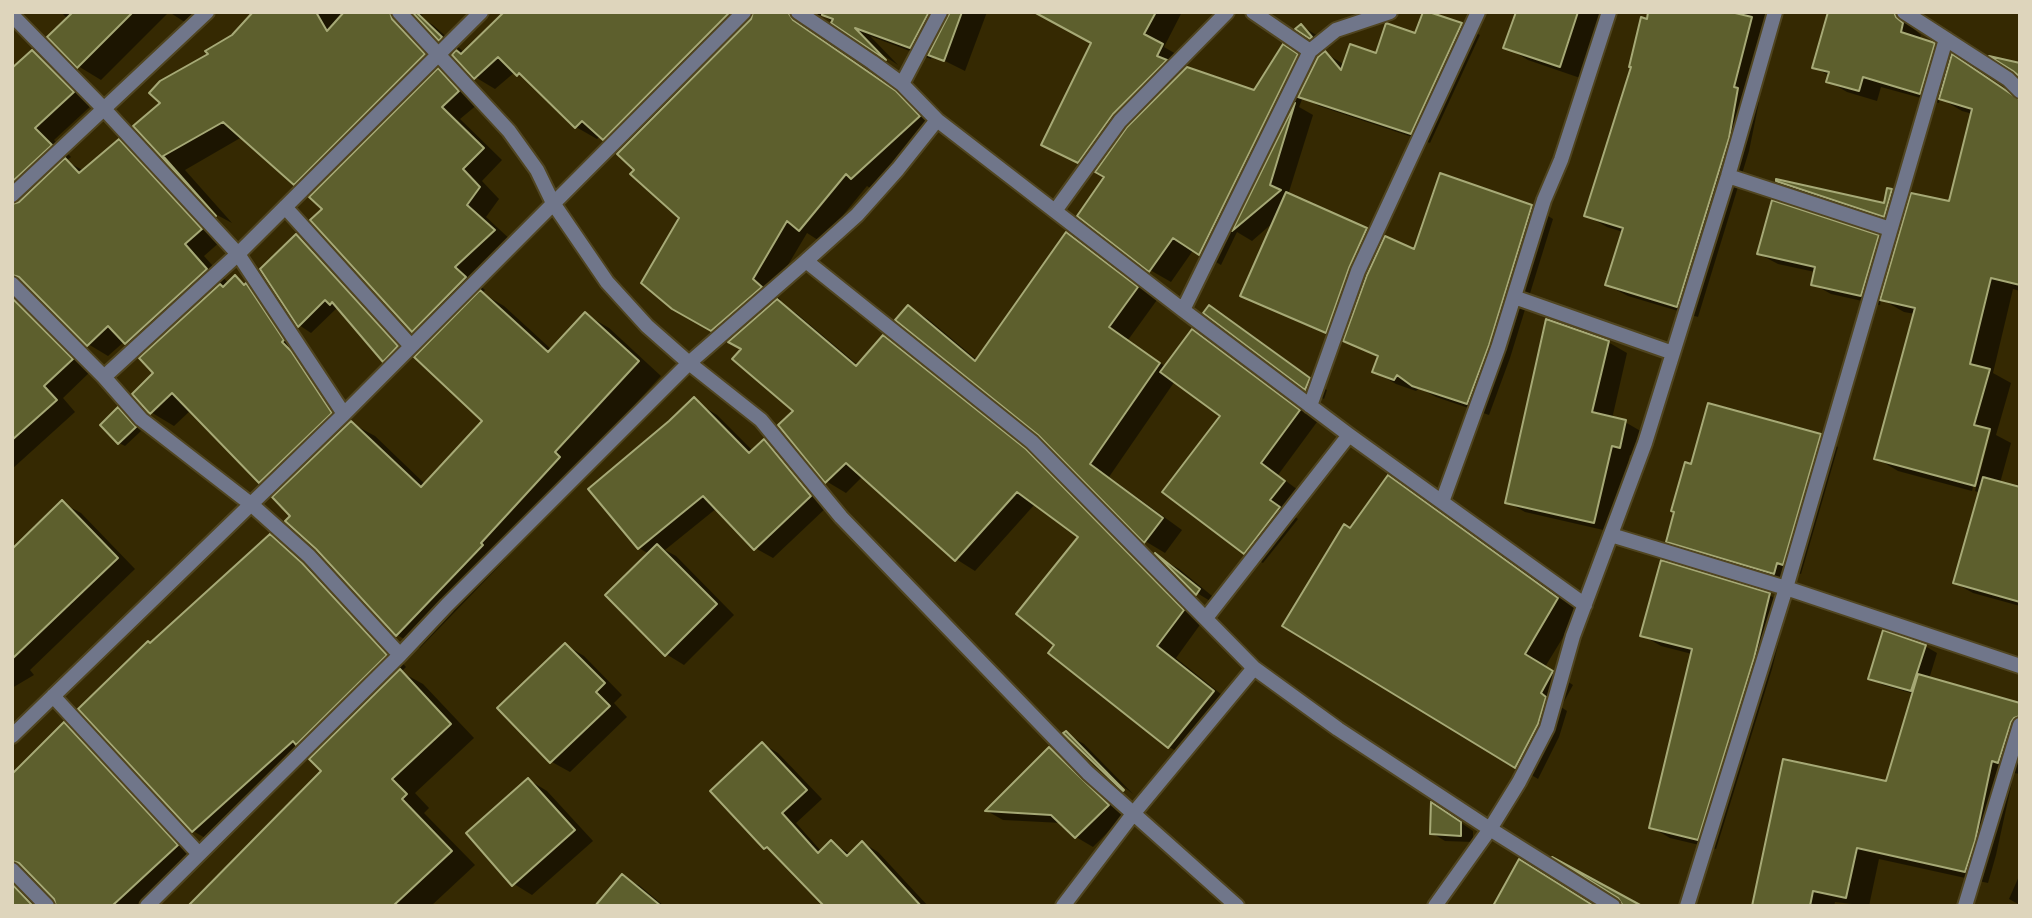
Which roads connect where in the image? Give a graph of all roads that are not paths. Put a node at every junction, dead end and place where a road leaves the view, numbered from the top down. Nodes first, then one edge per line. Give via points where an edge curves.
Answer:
1 (207, 12) edge
2 (399, 12) edge
3 (481, 12) edge
4 (744, 12) edge
5 (798, 12) edge
6 (940, 12) edge
7 (1227, 12) edge
8 (1253, 12) edge
9 (1390, 12) edge
10 (1478, 12) edge
11 (1609, 12) edge
12 (1775, 12) edge
13 (1904, 12) edge
14 (12, 15) edge
15 (1369, 16) edge
16 (1945, 39) junction
17 (1310, 51) junction
18 (438, 54) junction
19 (902, 84) junction
20 (2020, 91) edge
21 (104, 109) junction
22 (937, 120) junction
23 (1728, 176) junction
24 (12, 195) edge
25 (553, 203) junction
26 (285, 207) junction
27 (1055, 211) junction
28 (1890, 229) junction
29 (238, 254) junction
30 (806, 261) junction
31 (12, 284) edge
32 (1514, 297) junction
33 (1183, 310) junction
34 (411, 346) junction
35 (1673, 353) junction
36 (689, 363) junction
37 (104, 377) junction
38 (1310, 406) junction
39 (344, 414) junction
40 (1349, 435) junction
41 (1442, 502) junction
42 (252, 505) junction
43 (1611, 535) junction
44 (1786, 588) junction
45 (1585, 605) junction
46 (1206, 618) junction
47 (400, 655) junction
48 (2020, 666) edge
49 (1254, 668) junction
50 (53, 696) junction
51 (2020, 726) edge
52 (12, 736) edge
53 (1133, 814) junction
54 (1490, 829) junction
55 (200, 854) junction
56 (12, 870) edge
57 (47, 906) edge
58 (146, 906) edge
59 (1063, 906) edge
60 (1237, 906) edge
61 (1435, 906) edge
62 (1613, 906) edge
63 (1687, 906) edge
64 (1965, 906) edge

1 - 21 street
2 - 18 street
3 - 18 street
4 - 25 street
5 - 19 street
6 - 19 street
7 - 27 street via 1120,121
8 - 17 street
9 - 15 street
10 - 38 street via 1358,271
11 - 32 street
12 - 23 street
13 - 16 street
14 - 21 street
15 - 17 street via 1336,30
16 - 20 street
16 - 28 street
17 - 33 street
18 - 25 street via 509,131 537,170
18 - 26 street
19 - 22 street
21 - 24 street
21 - 29 street
22 - 27 street
22 - 30 street via 858,215
23 - 28 street
23 - 35 street
25 - 34 street
25 - 36 street via 607,282
26 - 29 street
26 - 34 street
27 - 33 street
28 - 44 street
29 - 37 street
29 - 39 street
30 - 36 street
30 - 46 street via 1032,442
31 - 37 street
32 - 35 street
32 - 41 street
33 - 38 street
34 - 39 street
35 - 43 street
36 - 47 street
36 - 53 street via 761,420 841,517
37 - 42 street via 141,419
38 - 40 street
39 - 42 street
40 - 41 street
40 - 46 street
41 - 45 street
42 - 47 street via 309,556
42 - 50 street
43 - 44 street
43 - 45 street
44 - 48 street
44 - 63 street
45 - 54 street via 1547,728
46 - 49 street
47 - 55 street
49 - 53 street
49 - 54 street
50 - 52 street
50 - 55 street
51 - 64 street
53 - 59 street
53 - 60 street
54 - 61 street
54 - 62 street
55 - 58 street
56 - 57 street

